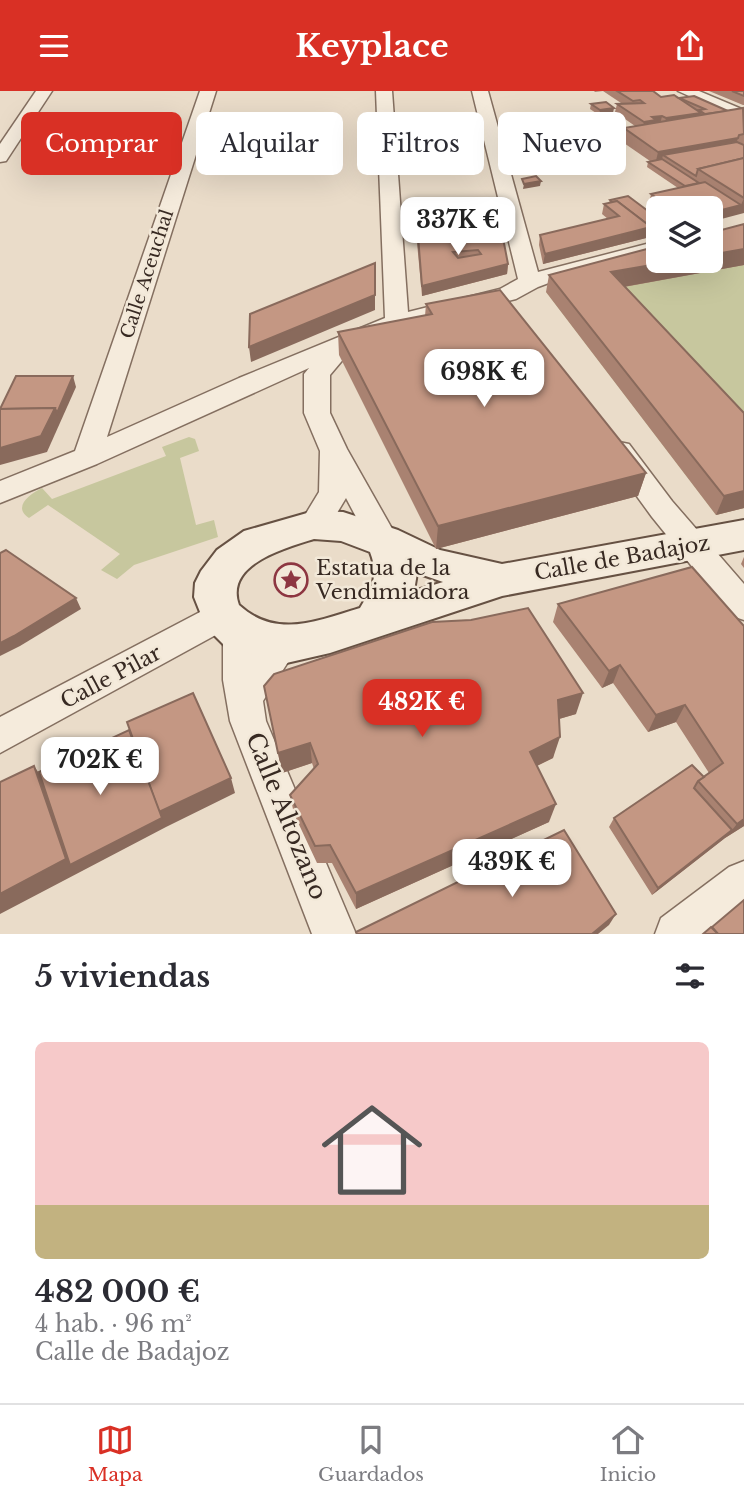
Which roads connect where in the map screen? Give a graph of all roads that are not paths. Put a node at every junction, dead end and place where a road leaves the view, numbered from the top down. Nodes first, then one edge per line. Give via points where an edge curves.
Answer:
1 (44, 91) edge
2 (208, 91) edge
3 (384, 91) edge
4 (480, 91) edge
5 (686, 91) edge
6 (744, 116) edge
7 (0, 157) edge
8 (646, 250) edge
9 (514, 302) junction
10 (397, 322) junction
11 (342, 347) junction
12 (248, 384) junction
13 (317, 413) junction
14 (606, 434) edge
15 (333, 449) junction
16 (87, 457) junction
17 (0, 493) edge
18 (314, 525) junction
19 (744, 535) edge
20 (384, 541) junction
21 (692, 546) junction
22 (501, 580) junction
23 (744, 607) edge
24 (376, 618) junction
25 (230, 623) junction
26 (282, 645) junction
27 (245, 697) junction
28 (0, 736) edge
29 (744, 882) edge
30 (334, 934) edge
31 (677, 934) edge

1 - 7 street
2 - 16 street, Calle Aceuchal
3 - 10 street
4 - 9 street
5 - 6 street
8 - 9 street via 563,270
9 - 10 street via 470,303
10 - 11 street
11 - 12 street
11 - 13 street via 317,374
12 - 13 street via 282,389
12 - 16 street
13 - 15 street
14 - 21 street
15 - 18 street via 334,493
15 - 20 street
16 - 17 street
18 - 20 street, Calle de Badajoz via 343,527
18 - 25 street, Calle de Badajoz via 258,542 231,561 216,583 215,597
19 - 21 street, Calle de Badajoz
20 - 22 street, Calle de Badajoz via 431,564
20 - 24 street via 394,556 398,577 391,599
21 - 22 street, Calle de Badajoz
21 - 23 street
22 - 24 street, Calle de Badajoz
24 - 26 street, Calle de Badajoz via 330,635
25 - 26 street, Calle de Badajoz
25 - 27 street, Calle Altozano
25 - 28 street, Calle Pilar via 159,651
26 - 27 street
27 - 30 street, Calle Altozano via 248,721
29 - 31 street

